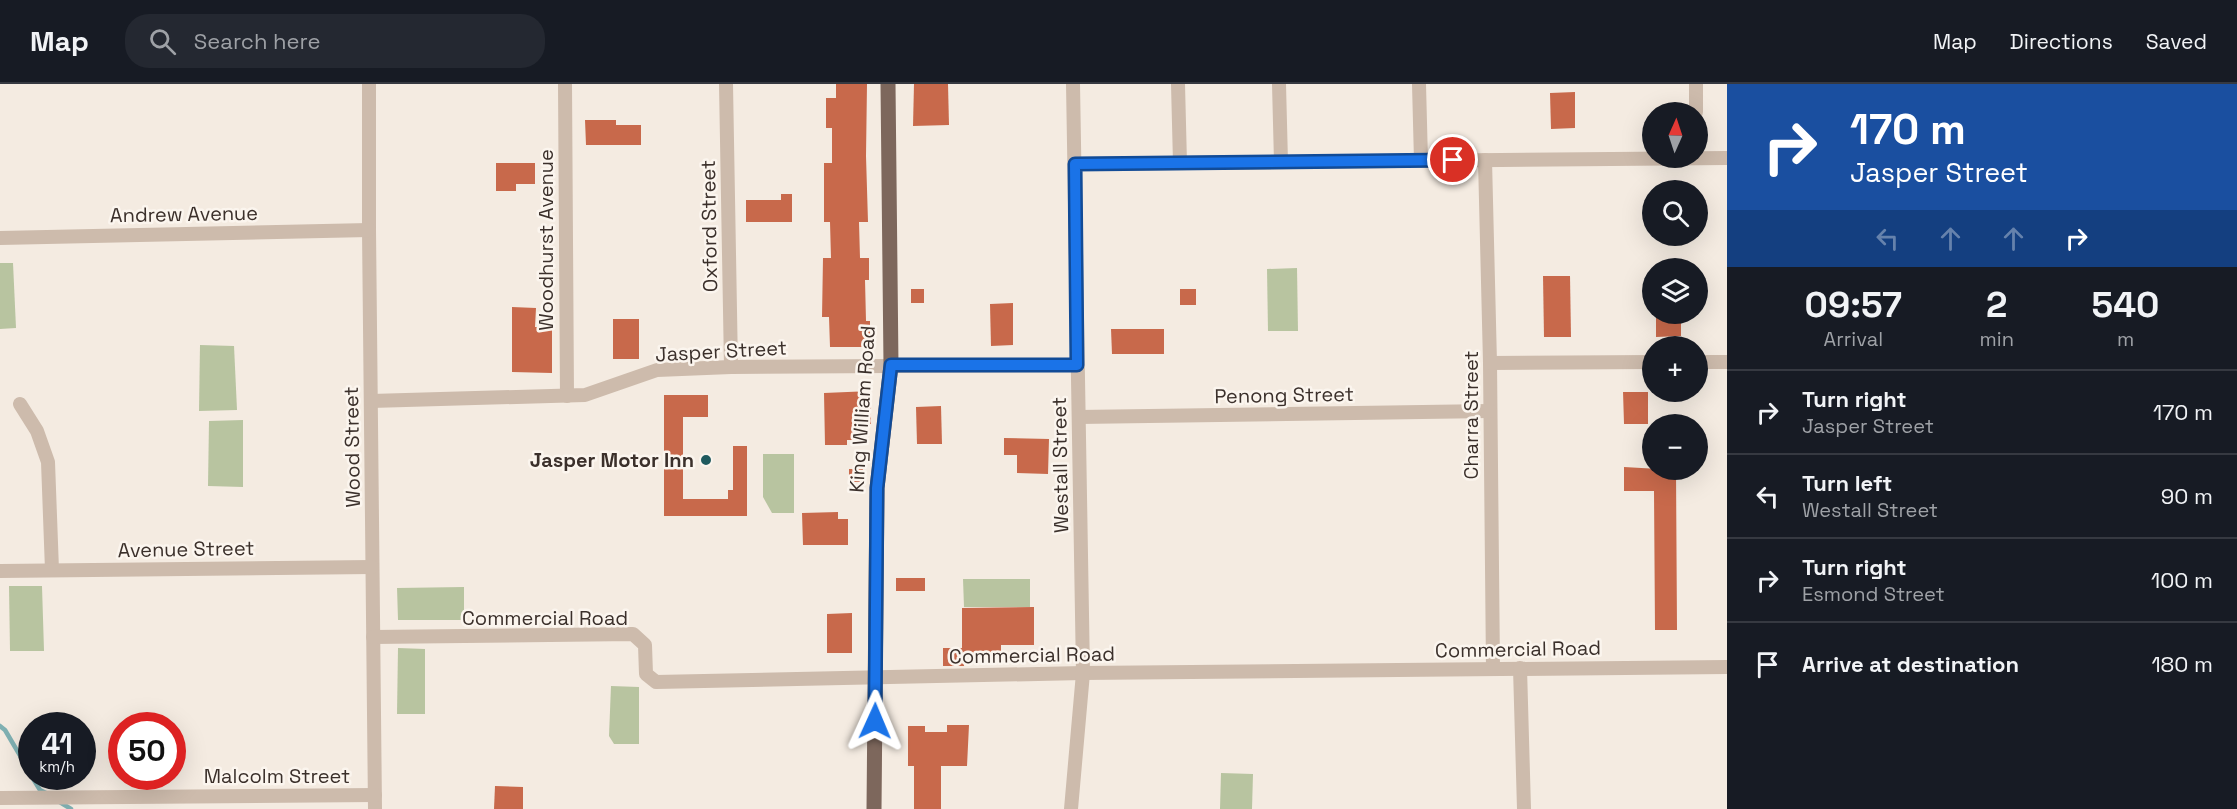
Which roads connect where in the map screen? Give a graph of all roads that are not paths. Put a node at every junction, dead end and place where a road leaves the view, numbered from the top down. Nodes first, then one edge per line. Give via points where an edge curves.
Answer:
1 (369, 84) edge
2 (565, 84) edge
3 (726, 84) edge
4 (888, 84) edge
5 (1073, 84) edge
6 (1178, 84) edge
7 (1280, 84) edge
8 (1419, 84) edge
9 (1696, 84) edge
10 (1696, 102) edge
11 (1708, 158) edge
12 (1727, 158) edge
13 (1642, 159) edge
14 (1485, 160) junction
15 (1420, 161) junction
16 (1281, 162) junction
17 (1180, 163) junction
18 (1075, 164) junction
19 (369, 230) junction
20 (0, 238) edge
21 (1642, 362) edge
22 (1708, 362) edge
23 (1727, 362) edge
24 (1490, 363) junction
25 (891, 365) junction
26 (1077, 365) junction
27 (731, 367) junction
28 (567, 396) junction
29 (371, 401) junction
30 (20, 404) dead end
31 (1490, 411) junction
32 (1079, 417) junction
33 (372, 567) junction
34 (0, 570) edge
35 (52, 570) junction
36 (373, 638) junction
37 (1520, 668) junction
38 (1727, 668) edge
39 (1493, 669) junction
40 (1083, 673) junction
41 (876, 677) junction
42 (0, 798) edge
43 (375, 802) edge
44 (874, 809) edge
45 (1071, 809) edge
46 (1524, 809) edge

1 - 19 street, Wood Street
2 - 28 street, Woodhurst Avenue
3 - 27 street, Oxford Street
4 - 25 main road, King William Road
5 - 18 street, Westall Street
6 - 17 street
7 - 16 street
8 - 15 street
9 - 10 street
11 - 12 street
13 - 14 street
14 - 15 street
14 - 24 street, Charra Street
15 - 16 street
16 - 17 street
17 - 18 street
18 - 26 street, Westall Street
19 - 20 street, Andrew Avenue
19 - 29 street, Wood Street
21 - 24 street
22 - 23 street
24 - 31 street, Charra Street
25 - 26 street, Jasper Street
25 - 27 street, Jasper Street
25 - 41 main road, King William Road via 877,488
26 - 32 street, Westall Street
27 - 28 street, Jasper Street via 657,370 585,394
28 - 29 street, Jasper Street
29 - 33 street, Wood Street
30 - 35 street via 38,431 48,462
31 - 32 street, Penong Street
31 - 39 street, Charra Street
32 - 40 street, Westall Street
33 - 35 street, Avenue Street
33 - 36 street, Wood Street
34 - 35 street, Avenue Street
36 - 41 street, Commercial Road via 633,634 645,645 646,674 656,682
36 - 43 street, Wood Street
37 - 38 street, Commercial Road
37 - 39 street, Commercial Road
37 - 46 street
39 - 40 street, Commercial Road
40 - 41 street, Commercial Road
40 - 45 street, Westall Street
41 - 44 main road, King William Road
42 - 43 street, Malcolm Street

